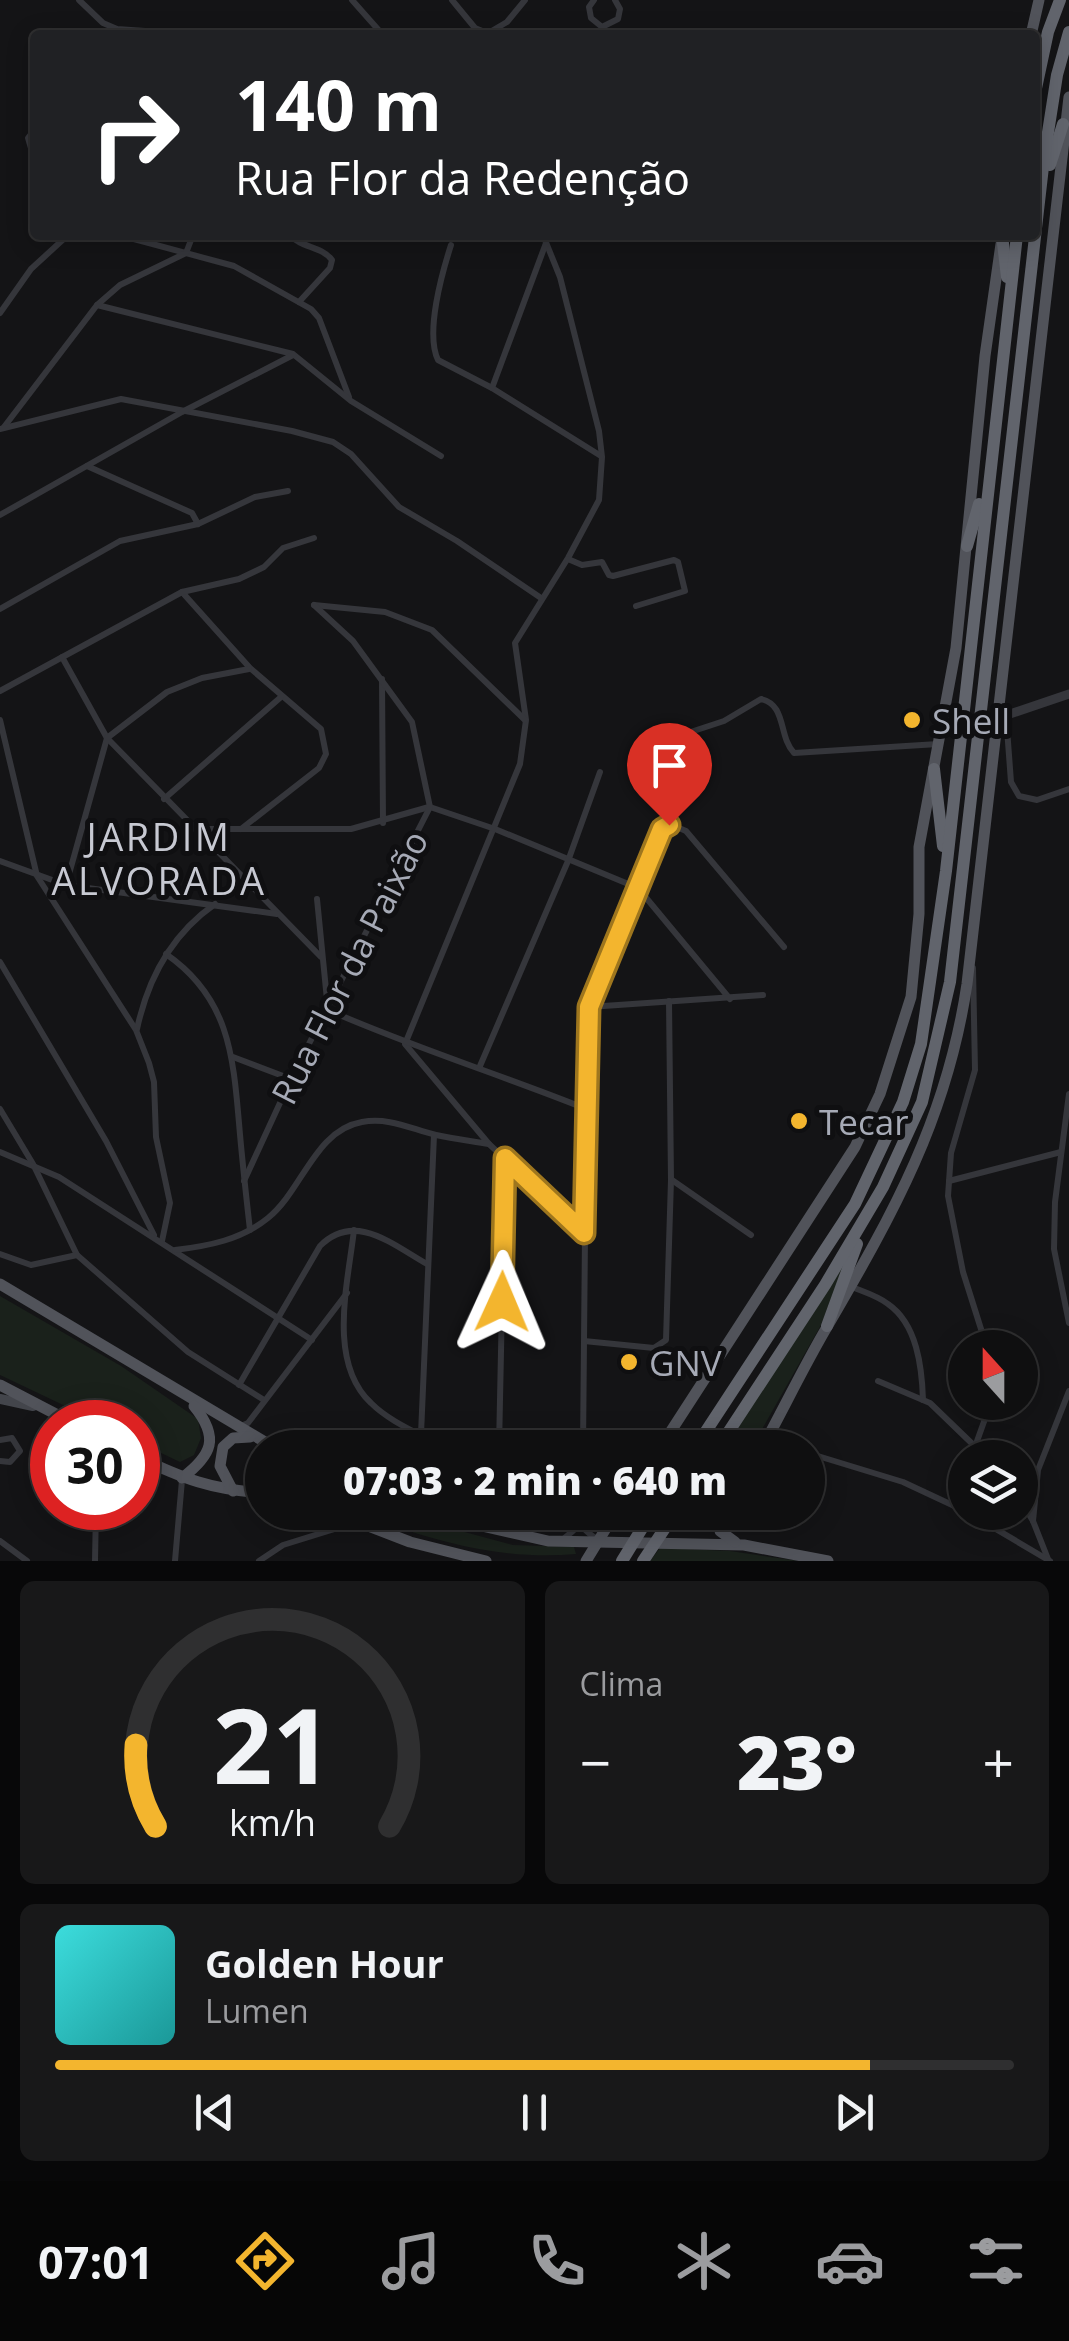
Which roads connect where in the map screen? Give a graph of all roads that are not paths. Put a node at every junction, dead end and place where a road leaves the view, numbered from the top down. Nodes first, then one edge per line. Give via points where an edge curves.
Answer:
1 (80, 0) edge
2 (352, 0) edge
3 (452, 0) edge
4 (525, 0) edge
5 (594, 0) edge
6 (615, 0) edge
7 (1040, 0) edge
8 (1060, 0) edge
9 (597, 25) junction
10 (117, 30) edge
11 (379, 30) edge
12 (480, 30) edge
13 (496, 30) edge
14 (594, 30) edge
15 (1033, 30) edge
16 (1069, 32) edge
17 (1040, 74) edge
18 (1069, 97) edge
19 (1064, 124) junction
20 (1040, 202) joint
21 (63, 240) edge
22 (138, 240) edge
23 (191, 240) edge
24 (294, 240) edge
25 (543, 240) edge
26 (545, 240) edge
27 (1001, 240) edge
28 (1003, 240) edge
29 (1015, 240) edge
30 (1036, 240) edge
31 (451, 244) dead end
32 (186, 253) junction
33 (1009, 299) junction
34 (300, 302) junction
35 (97, 305) junction
36 (0, 313) edge
37 (293, 354) junction
38 (492, 388) junction
39 (351, 401) junction
40 (182, 412) junction
41 (2, 429) edge
42 (441, 456) dead end
43 (602, 457) junction
44 (86, 466) junction
45 (990, 468) junction
46 (288, 492) dead end
47 (0, 514) edge
48 (198, 524) junction
49 (314, 538) dead end
50 (967, 546) junction
51 (568, 558) junction
52 (182, 592) junction
53 (541, 598) junction
54 (636, 606) dead end
55 (2, 609) edge
56 (62, 657) junction
57 (250, 668) junction
58 (382, 679) junction
59 (0, 691) edge
60 (1069, 694) edge
61 (281, 697) junction
62 (1002, 716) junction
63 (0, 720) edge
64 (526, 720) junction
65 (107, 738) junction
66 (939, 744) junction
67 (645, 748) dead end
68 (934, 769) junction
69 (600, 772) dead end
70 (1069, 789) edge
71 (164, 799) junction
72 (430, 806) junction
73 (382, 823) junction
74 (192, 829) junction
75 (240, 829) junction
76 (496, 830) junction
77 (0, 861) edge
78 (568, 861) junction
79 (946, 871) junction
80 (38, 876) junction
81 (66, 884) junction
82 (638, 888) junction
83 (318, 899) dead end
84 (216, 903) junction
85 (277, 914) junction
86 (784, 948) dead end
87 (166, 954) junction
88 (970, 956) junction
89 (321, 957) junction
90 (0, 962) edge
91 (764, 995) dead end
92 (730, 998) junction
93 (669, 1002) junction
94 (589, 1007) junction
95 (328, 1010) junction
96 (136, 1030) junction
97 (405, 1044) junction
98 (233, 1057) junction
99 (480, 1066) junction
100 (292, 1079) junction
101 (1069, 1094) edge
102 (584, 1108) junction
103 (0, 1109) edge
104 (434, 1135) junction
105 (489, 1144) junction
106 (0, 1152) edge
107 (1062, 1152) junction
108 (505, 1158) junction
109 (33, 1164) junction
110 (671, 1180) junction
111 (949, 1181) junction
112 (244, 1182) junction
113 (866, 1218) junction
114 (250, 1230) junction
115 (354, 1230) junction
116 (584, 1233) junction
117 (154, 1236) junction
118 (751, 1236) dead end
119 (162, 1242) junction
120 (175, 1250) junction
121 (0, 1254) edge
122 (77, 1255) junction
123 (428, 1264) junction
124 (0, 1284) edge
125 (852, 1287) junction
126 (348, 1292) junction
127 (280, 1320) junction
128 (1069, 1323) edge
129 (827, 1326) junction
130 (982, 1330) edge
131 (312, 1340) junction
132 (584, 1341) junction
133 (878, 1381) dead end
134 (239, 1384) junction
135 (0, 1385) edge
136 (1069, 1391) edge
137 (188, 1399) junction
138 (0, 1400) edge
139 (264, 1400) junction
140 (923, 1400) junction
141 (30, 1401) edge
142 (30, 1405) edge
143 (248, 1430) joint
144 (414, 1430) edge
145 (421, 1430) edge
146 (499, 1430) edge
147 (583, 1430) edge
148 (672, 1430) edge
149 (707, 1430) edge
150 (730, 1430) edge
151 (772, 1430) edge
152 (245, 1432) edge
153 (0, 1440) edge
154 (971, 1440) edge
155 (825, 1458) edge
156 (0, 1461) edge
157 (160, 1467) edge
158 (1038, 1470) edge
159 (182, 1478) junction
160 (233, 1491) junction
161 (245, 1492) edge
162 (948, 1503) edge
163 (95, 1530) edge
164 (329, 1530) edge
165 (380, 1530) edge
166 (492, 1530) edge
167 (572, 1530) edge
168 (584, 1530) edge
169 (604, 1530) edge
170 (641, 1530) edge
171 (664, 1530) edge
172 (721, 1530) edge
173 (997, 1530) edge
174 (1037, 1530) edge
175 (598, 1540) junction
176 (0, 1541) edge
177 (560, 1542) junction
178 (744, 1545) junction
179 (465, 1558) edge
180 (1049, 1560) edge
181 (28, 1561) edge
182 (94, 1561) edge
183 (175, 1561) edge
184 (258, 1561) edge
185 (486, 1561) edge
186 (586, 1561) edge
187 (622, 1561) edge
188 (643, 1561) edge
189 (828, 1561) edge

1 - 10 street
2 - 11 street
3 - 12 street
4 - 13 street
5 - 9 street via 589,13
6 - 9 street via 618,19
7 - 15 main road
8 - 17 highway
9 - 14 street
16 - 20 highway
18 - 19 main road
19 - 20 highway
19 - 62 main road
21 - 36 street
22 - 32 street
23 - 32 street
24 - 34 street via 332,260
25 - 38 street
26 - 43 street via 560,277
27 - 50 main road
28 - 33 highway
29 - 33 highway
30 - 113 highway via 950,982 922,1102
31 - 38 street via 441,277 436,356
32 - 34 street via 234,266
32 - 35 street via 120,285
33 - 45 highway
34 - 39 street via 319,318
35 - 37 street
35 - 41 street
37 - 39 street
37 - 40 street
38 - 43 street
39 - 42 street
40 - 41 street via 122,399
40 - 44 street
40 - 53 street via 344,447 399,508
43 - 51 street via 599,500
44 - 47 street
44 - 48 street via 192,512
45 - 50 highway
45 - 79 highway
46 - 48 street via 255,497
48 - 55 street via 120,541
49 - 52 street via 284,548 239,579
50 - 66 main road
51 - 53 street
51 - 54 street via 584,565 602,562 613,576 678,562 684,591
52 - 56 street
52 - 57 street
53 - 64 street via 514,648
56 - 59 street
56 - 65 street
57 - 61 street
57 - 65 street via 168,692
58 - 64 street, Rua Flor da Paixão via 314,606 386,612 432,630
58 - 72 street, Rua Flor da Paixão via 416,733
58 - 73 street
60 - 62 street
61 - 71 street
61 - 75 street via 321,730 326,754 310,777
62 - 70 street via 1018,796 1038,800
62 - 88 main road
63 - 80 street
64 - 76 street via 520,764
65 - 71 street
65 - 81 street
66 - 67 street via 794,753 775,705 761,699 724,721
66 - 68 main road
68 - 79 highway
68 - 148 main road via 919,848 910,996 880,1094 855,1148
69 - 78 street
71 - 74 street
72 - 73 street
72 - 76 street
72 - 95 street, Rua Flor da Paixão
73 - 75 street via 351,830
74 - 75 street
74 - 85 street
76 - 78 street
76 - 97 street
77 - 80 street
78 - 82 street
78 - 99 street
79 - 149 highway via 921,1044 884,1148 855,1204
80 - 81 street
80 - 96 street
81 - 84 street
82 - 86 street via 662,829 678,826
82 - 92 street
82 - 94 street
83 - 89 street
84 - 85 street
84 - 87 street
85 - 89 street
87 - 96 street
87 - 98 street via 204,987
88 - 111 street via 975,1070
88 - 125 main road via 941,1102
89 - 95 street
90 - 117 street
91 - 92 street
92 - 93 street
93 - 94 street
93 - 110 street
94 - 102 street
95 - 97 street
95 - 100 street, Rua Flor da Paixão
96 - 119 street via 154,1082 156,1137 168,1189
97 - 99 street
97 - 105 street
98 - 100 street
98 - 112 street
99 - 102 street
100 - 112 street, Rua Flor da Paixão
101 - 107 street
102 - 116 street
103 - 109 street
104 - 105 street
104 - 114 street via 385,1120 352,1124 326,1142 283,1204
104 - 123 street
105 - 108 street
106 - 109 street
107 - 111 street
107 - 128 street via 1054,1250
108 - 116 street
108 - 146 street
109 - 117 street
109 - 122 street
110 - 118 street
110 - 132 street via 664,1343 650,1348
111 - 130 street via 964,1272
112 - 114 street
113 - 129 highway
113 - 150 highway
114 - 120 street
115 - 123 street
115 - 126 street
115 - 127 street via 337,1232 320,1246
116 - 132 street
117 - 119 street
119 - 120 street
120 - 127 street
121 - 122 street via 31,1264
122 - 134 street via 188,1352
123 - 145 street
124 - 137 main road
125 - 129 main road
125 - 140 street via 900,1314 920,1358
126 - 131 street
126 - 144 street via 349,1372 368,1402
127 - 131 street
127 - 134 street
129 - 151 main road
131 - 139 street
132 - 147 street
133 - 140 street
134 - 139 street
135 - 141 main road
136 - 158 street
137 - 143 main road
137 - 159 main road via 206,1423 209,1445 200,1464
138 - 142 main road
139 - 143 street
140 - 154 street
152 - 160 main road via 223,1447 220,1466
153 - 156 street via 12,1438 20,1450 10,1462
155 - 162 street
157 - 159 main road
159 - 160 main road
159 - 183 street
160 - 161 main road
163 - 182 street
164 - 184 street via 283,1544
165 - 179 main road
166 - 177 main road
167 - 177 street
168 - 175 street
169 - 175 main road
170 - 187 highway, bridge
171 - 188 highway, bridge
172 - 178 main road
173 - 180 street
174 - 180 street
175 - 177 main road
175 - 178 main road
175 - 186 main road
176 - 181 street
178 - 189 main road
179 - 185 main road

